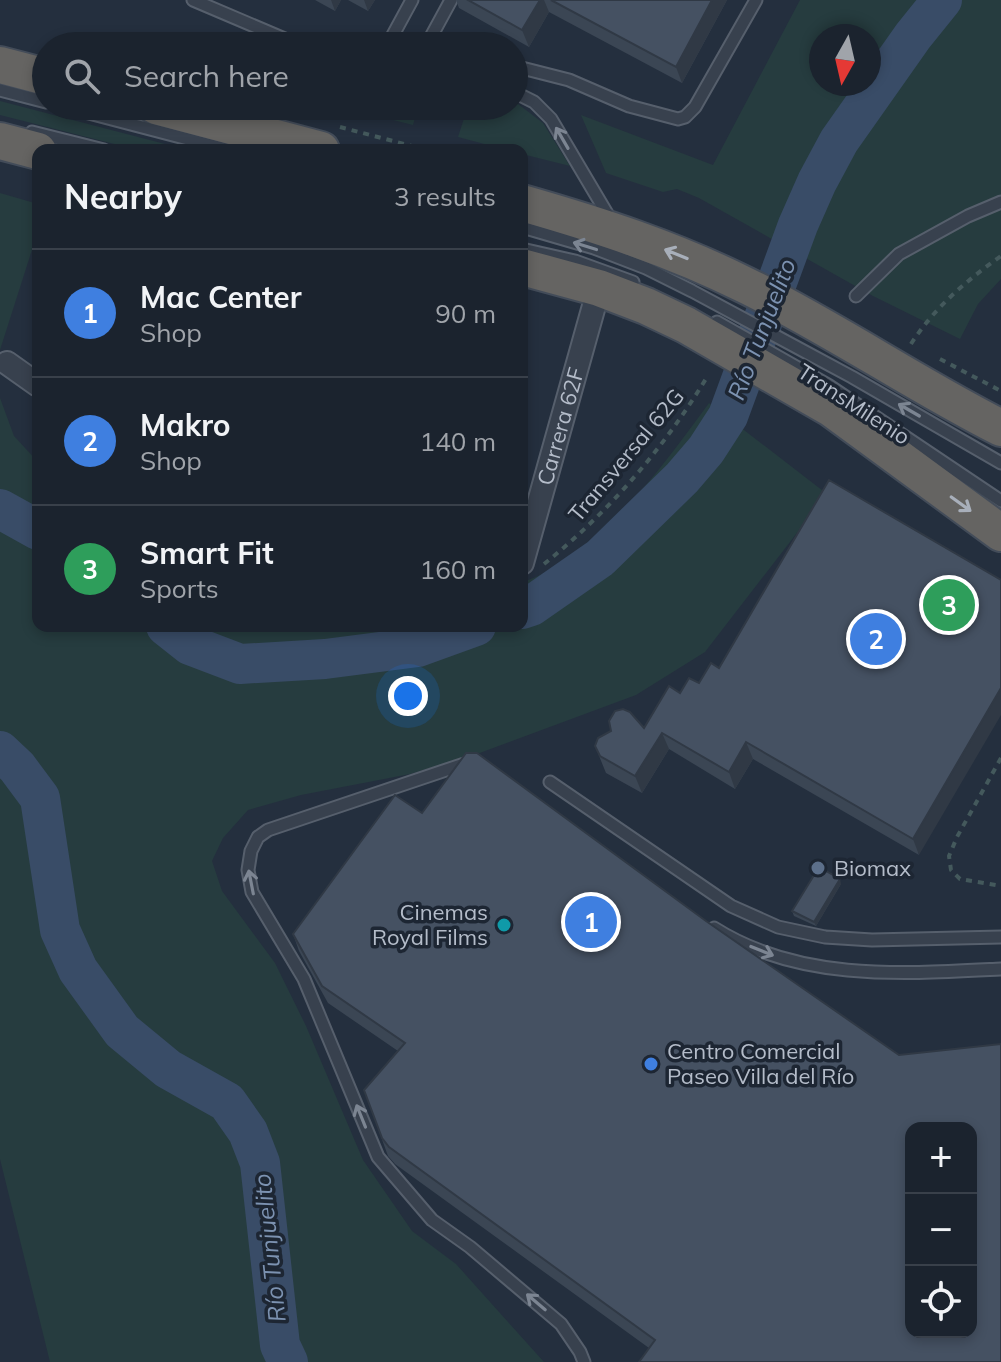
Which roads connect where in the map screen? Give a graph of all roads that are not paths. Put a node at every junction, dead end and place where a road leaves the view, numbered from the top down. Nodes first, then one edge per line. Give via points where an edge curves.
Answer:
1 (193, 0) edge
2 (412, 0) edge
3 (451, 0) edge
4 (756, 0) edge
5 (268, 32) edge
6 (395, 32) edge
7 (434, 32) edge
8 (0, 65) edge
9 (528, 70) edge
10 (32, 73) edge
11 (0, 90) edge
12 (32, 98) edge
13 (528, 99) edge
14 (115, 120) edge
15 (238, 120) edge
16 (325, 137) edge
17 (18, 140) edge
18 (52, 144) edge
19 (207, 144) edge
20 (1001, 202) edge
21 (528, 205) edge
22 (528, 229) edge
23 (615, 230) junction
24 (528, 250) edge
25 (528, 269) edge
26 (644, 287) dead end
27 (599, 288) junction
28 (856, 296) dead end
29 (725, 316) junction
30 (824, 345) junction
31 (7, 363) dead end
32 (32, 381) edge
33 (809, 384) junction
34 (1001, 428) edge
35 (1001, 463) edge
36 (1001, 501) edge
37 (1001, 533) edge
38 (528, 565) edge
39 (478, 761) edge
40 (550, 782) dead end
41 (705, 922) edge
42 (1001, 937) edge
43 (1001, 969) edge
44 (584, 1362) edge

1 - 5 lane
2 - 6 lane
3 - 7 lane
4 - 9 lane via 685,117 629,106 569,80
8 - 10 highway
11 - 12 lane
23 -> 13 lane via 551,119
14 - 19 lane
15 - 16 highway
17 - 18 lane
20 - 28 lane via 899,254
21 - 23 highway
29 -> 22 lane via 646,268
29 -> 23 highway via 687,258
24 - 26 lane via 575,261
25 - 27 highway
27 - 29 highway via 646,306
27 - 38 street, Carrera 62F
29 - 30 highway
29 - 33 highway
30 - 34 highway
35 -> 30 lane, TransMilenio
31 - 32 street
33 - 36 lane, TransMilenio
33 -> 37 highway via 832,409
44 -> 39 lane via 561,1324 432,1220 378,1157 304,979 252,892 248,870 251,851 268,830 391,795
40 - 42 lane via 731,906 778,927 872,940
41 -> 43 lane via 767,954 843,971

